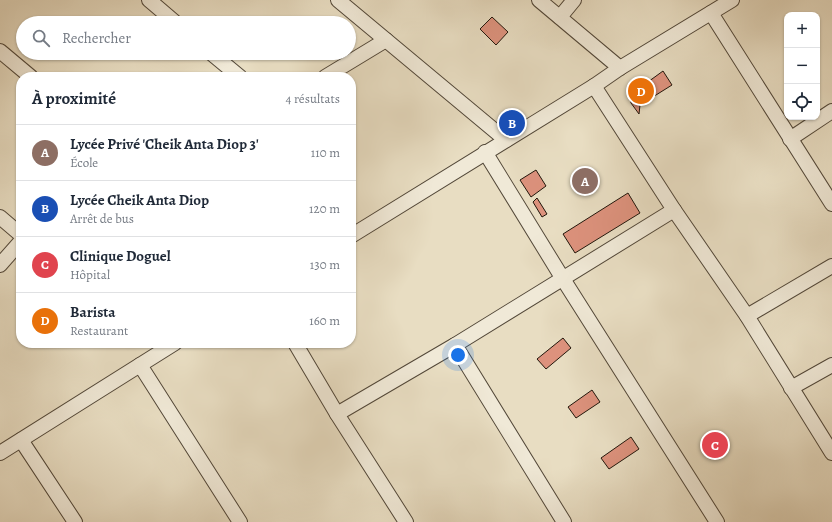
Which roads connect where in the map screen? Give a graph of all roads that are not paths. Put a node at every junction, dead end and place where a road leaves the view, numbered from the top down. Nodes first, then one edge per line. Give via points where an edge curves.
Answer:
1 (149, 0) edge
2 (338, 0) edge
3 (540, 0) edge
4 (574, 0) edge
5 (732, 0) edge
6 (711, 13) junction
7 (168, 16) edge
8 (560, 17) junction
9 (386, 40) junction
10 (0, 51) edge
11 (356, 58) edge
12 (219, 60) edge
13 (353, 60) edge
14 (620, 68) junction
15 (25, 72) edge
16 (234, 72) edge
17 (333, 72) edge
18 (594, 86) junction
19 (832, 111) edge
20 (790, 139) junction
21 (506, 140) junction
22 (485, 152) junction
23 (832, 204) edge
24 (674, 210) junction
25 (0, 217) edge
26 (16, 231) edge
27 (356, 233) edge
28 (16, 247) edge
29 (0, 265) edge
30 (832, 266) edge
31 (563, 279) junction
32 (747, 316) junction
33 (455, 345) junction
34 (155, 348) edge
35 (297, 348) edge
36 (832, 365) edge
37 (140, 366) junction
38 (791, 388) junction
39 (337, 414) junction
40 (21, 440) junction
41 (0, 453) edge
42 (832, 453) edge
43 (75, 522) edge
44 (240, 522) edge
45 (406, 522) edge
46 (564, 522) edge
47 (717, 522) edge

1 - 7 street
2 - 9 street
3 - 8 street
4 - 8 street
5 - 6 street
6 - 14 street
6 - 20 street
8 - 14 street
9 - 11 street
9 - 21 street
10 - 15 street
12 - 16 street
13 - 17 street
14 - 18 street
18 - 21 street
18 - 24 street
19 - 20 street
20 - 23 street
21 - 22 street
22 - 27 street
22 - 31 street
24 - 31 street
24 - 32 street
25 - 26 street
28 - 29 street
30 - 32 street
31 - 33 street
31 - 47 street
32 - 38 street
33 - 39 street
33 - 46 street
34 - 37 street
35 - 39 street
36 - 38 street
37 - 40 street
37 - 44 street
38 - 42 street
39 - 45 street
40 - 41 street
40 - 43 street

